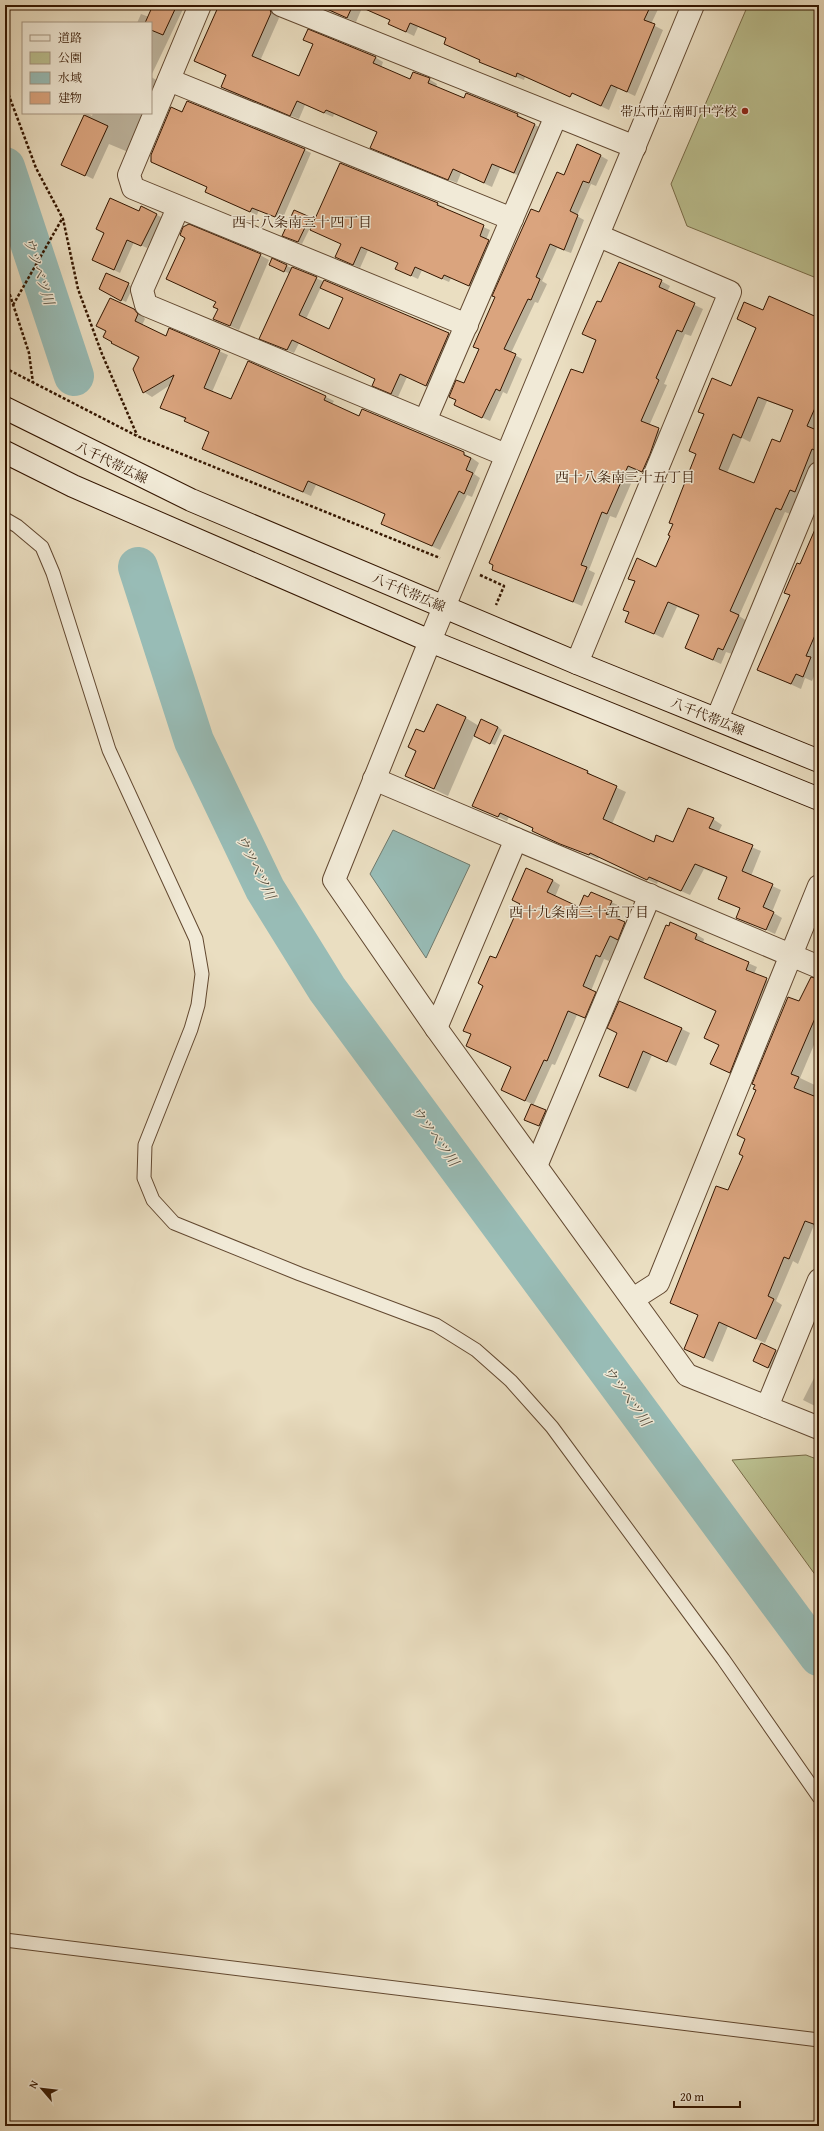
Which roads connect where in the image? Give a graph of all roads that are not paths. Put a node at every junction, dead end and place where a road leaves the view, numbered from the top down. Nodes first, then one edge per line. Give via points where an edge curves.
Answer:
1 (200, 5) edge
2 (281, 5) edge
3 (693, 5) edge
4 (169, 80) junction
5 (556, 116) junction
6 (635, 147) junction
7 (178, 208) junction
8 (512, 219) junction
9 (599, 236) junction
10 (467, 325) junction
11 (5, 408) edge
12 (425, 421) junction
13 (5, 452) edge
14 (506, 455) junction
15 (819, 473) edge
16 (5, 519) edge
17 (444, 606) junction
18 (430, 641) junction
19 (577, 663) junction
20 (716, 719) junction
21 (819, 761) edge
22 (374, 779) junction
23 (819, 799) edge
24 (516, 839) junction
25 (819, 886) edge
26 (650, 895) junction
27 (791, 955) junction
28 (819, 966) edge
29 (436, 1028) junction
30 (536, 1166) junction
31 (819, 1280) edge
32 (633, 1298) junction
33 (767, 1407) junction
34 (819, 1428) edge
35 (819, 1797) edge
36 (5, 1940) edge
37 (819, 2040) edge

1 - 4 street
2 - 5 street
3 - 6 street
4 - 7 street via 129,175 133,188
4 - 8 street
5 - 6 street
5 - 8 street
6 - 9 street
7 - 10 street
7 - 12 street via 142,290 146,305
8 - 10 street
9 - 14 street
9 - 19 street via 730,292
10 - 12 street
11 - 17 street, 八千代帯広線 via 191,500
12 - 14 street
13 - 18 street via 73,486
14 - 17 street
15 - 20 street
16 - 35 lane via 42,547 53,573 109,750 196,939 202,974 198,1005 145,1145 144,1178 153,1200 174,1222 300,1274 436,1325 476,1350 511,1381 552,1427 723,1659
17 - 18 street
17 - 19 street, 八千代帯広線
18 - 22 street
18 - 23 street
19 - 20 street, 八千代帯広線
20 - 21 street, 八千代帯広線
22 - 24 street
22 - 29 street via 334,880
24 - 26 street
24 - 29 street
25 - 27 street
26 - 27 street
26 - 30 street
27 - 28 street
27 - 32 street via 658,1284
29 - 30 street
30 - 32 street
31 - 33 street
32 - 33 street via 687,1375
33 - 34 street
36 - 37 lane

